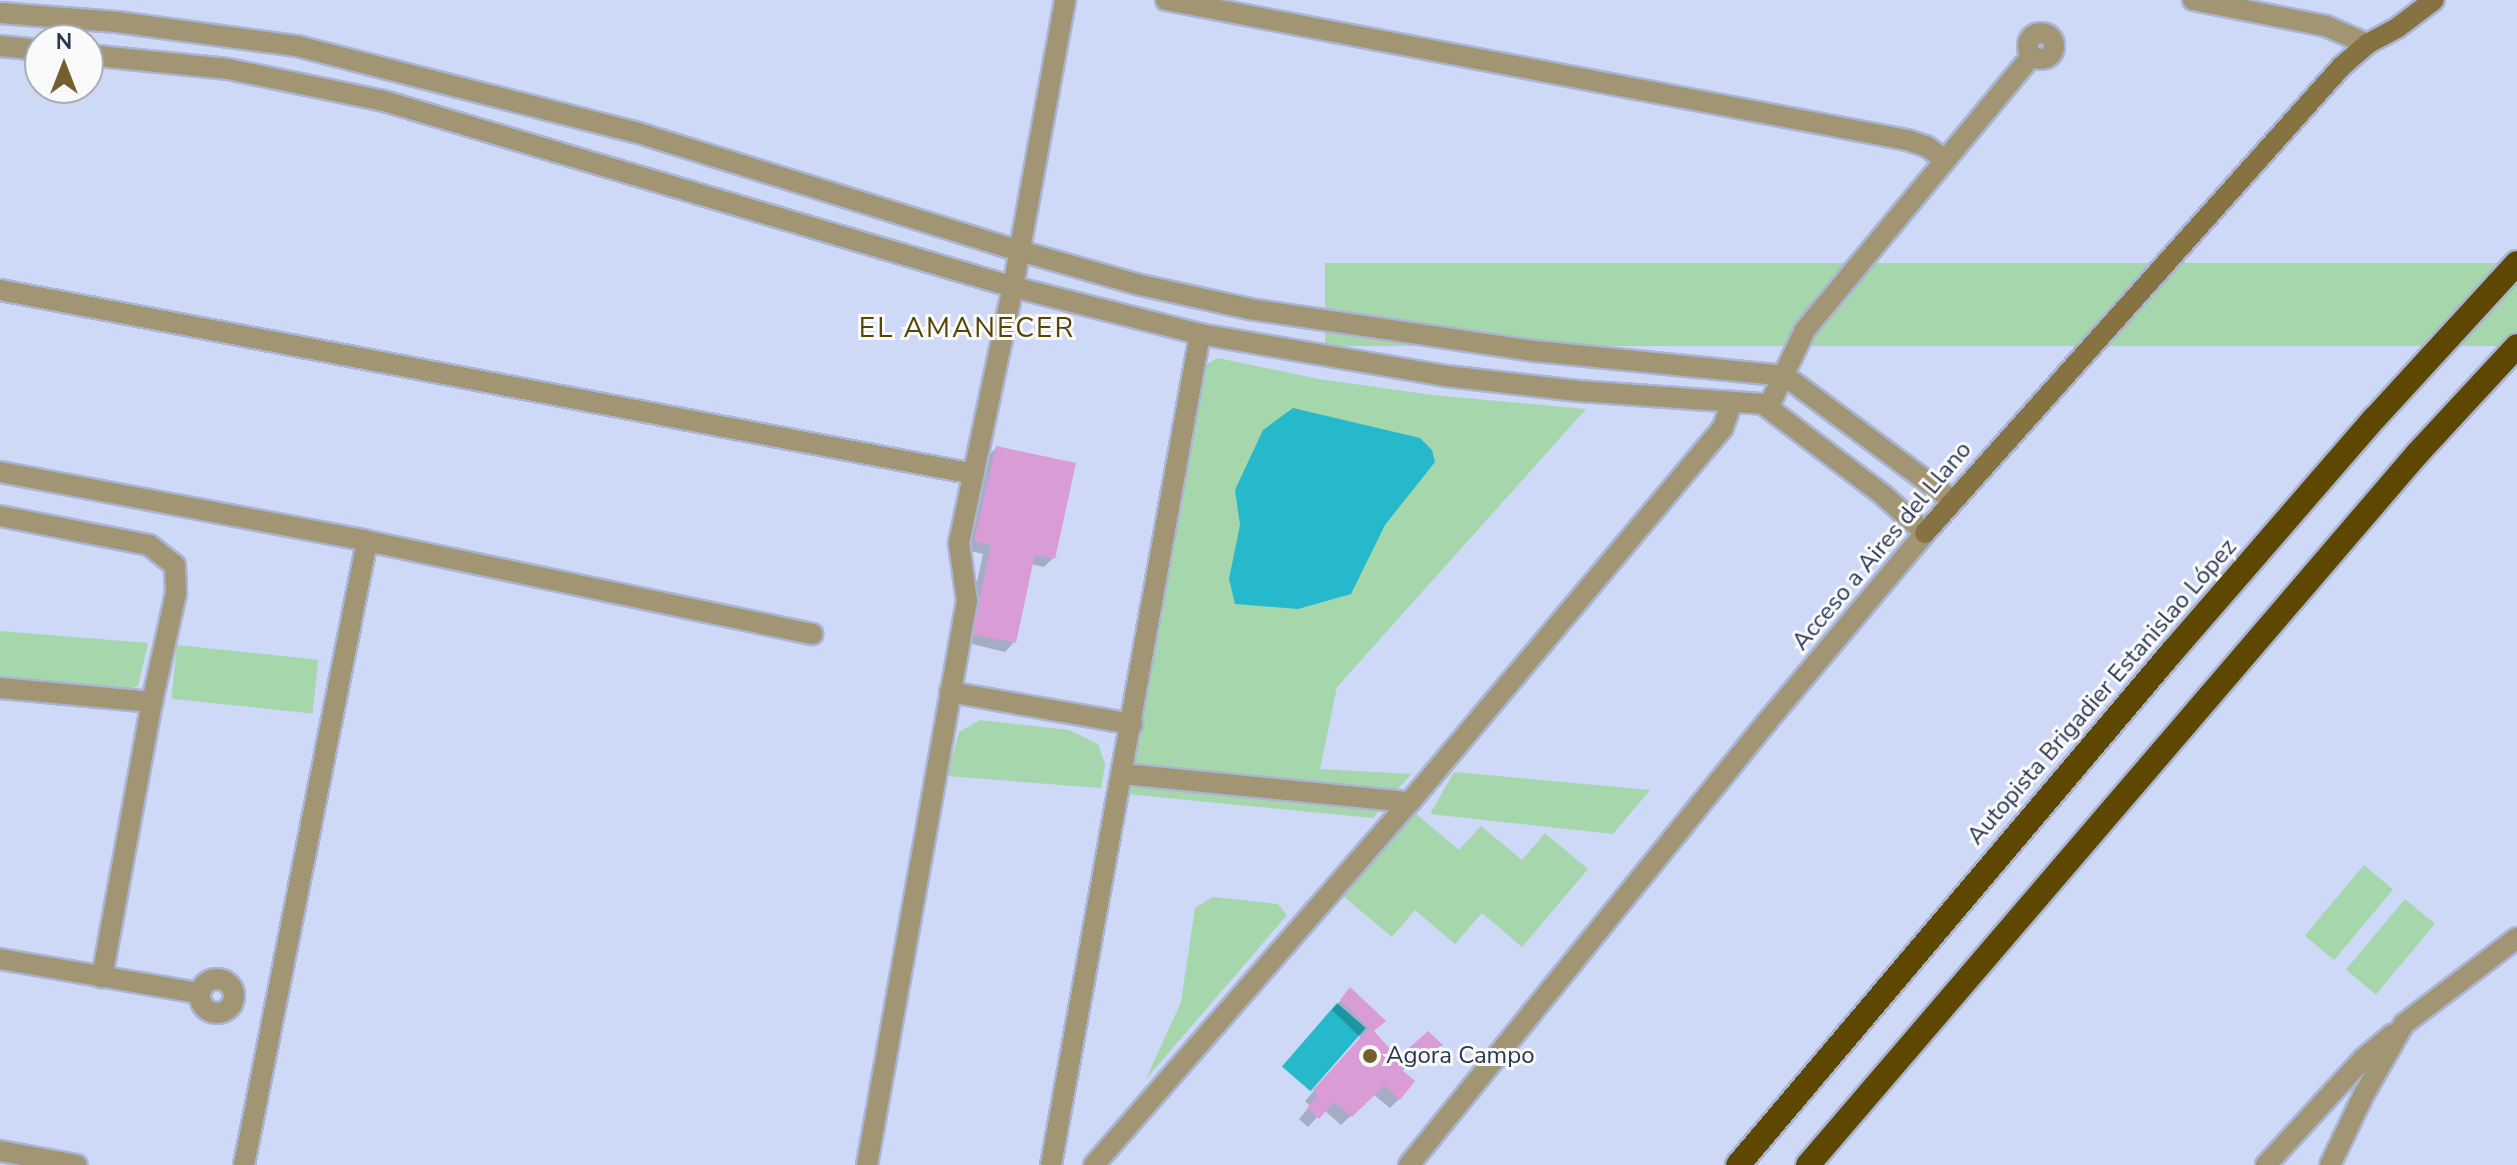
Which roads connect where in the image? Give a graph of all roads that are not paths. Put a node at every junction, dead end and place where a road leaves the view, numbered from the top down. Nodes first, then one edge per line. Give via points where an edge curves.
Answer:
1 (1065, 0) edge
2 (1166, 0) edge
3 (2193, 0) edge
4 (2430, 1) edge
5 (0, 13) edge
6 (2367, 44) junction
7 (0, 46) edge
8 (24, 48) edge
9 (2032, 56) dead end
10 (104, 57) edge
11 (1945, 160) junction
12 (1018, 250) junction
13 (2517, 263) edge
14 (1013, 287) junction
15 (0, 290) edge
16 (1200, 334) junction
17 (2517, 346) edge
18 (1785, 376) junction
19 (1732, 402) junction
20 (1769, 406) junction
21 (0, 472) edge
22 (974, 474) junction
23 (1952, 500) junction
24 (0, 516) edge
25 (1925, 533) junction
26 (367, 541) junction
27 (812, 634) dead end
28 (0, 688) edge
29 (950, 692) junction
30 (152, 702) junction
31 (1132, 724) junction
32 (1123, 774) junction
33 (1410, 802) junction
34 (2517, 938) edge
35 (0, 959) edge
36 (102, 978) junction
37 (199, 993) dead end
38 (2404, 1024) junction
39 (0, 1151) edge
40 (77, 1165) edge
41 (244, 1165) edge
42 (867, 1165) edge
43 (1051, 1165) edge
44 (1094, 1165) edge
45 (1409, 1165) edge
46 (1738, 1165) edge
47 (1808, 1165) edge
48 (2266, 1165) edge
49 (2330, 1165) edge

1 - 12 street
2 - 11 street via 1907,140
3 - 6 street via 2326,26
4 - 6 main road, Acceso a Aires del Llano
5 - 12 street via 297,46 635,132
6 - 23 main road, Acceso a Aires del Llano
7 - 8 street
9 - 11 street
10 - 14 street via 228,69 384,101
11 - 18 street via 1805,330
12 - 14 street
12 - 18 street via 1250,309 1387,331
13 - 46 highway, Autopista Brigadier Estanislao López via 2172,652
14 - 16 street
14 - 22 street
15 - 22 street
16 - 19 street via 1446,376
16 - 31 street
17 - 47 highway via 2417,454
18 - 20 street
18 - 23 street
19 - 20 street
19 - 33 street via 1723,427
20 - 25 street
21 - 26 street
22 - 29 street via 959,543 967,601
23 - 25 main road, Acceso a Aires del Llano
24 - 30 street via 149,545 175,565 176,593
25 - 45 street, Acceso a Aires del Llano
26 - 27 street
26 - 41 street
28 - 30 street
29 - 31 street
29 - 42 street
30 - 36 street
31 - 32 street
32 - 33 street
32 - 43 street
33 - 44 street
34 - 38 street
35 - 36 street
36 - 37 street
38 - 48 street via 2363,1059
38 - 49 street
39 - 40 street

